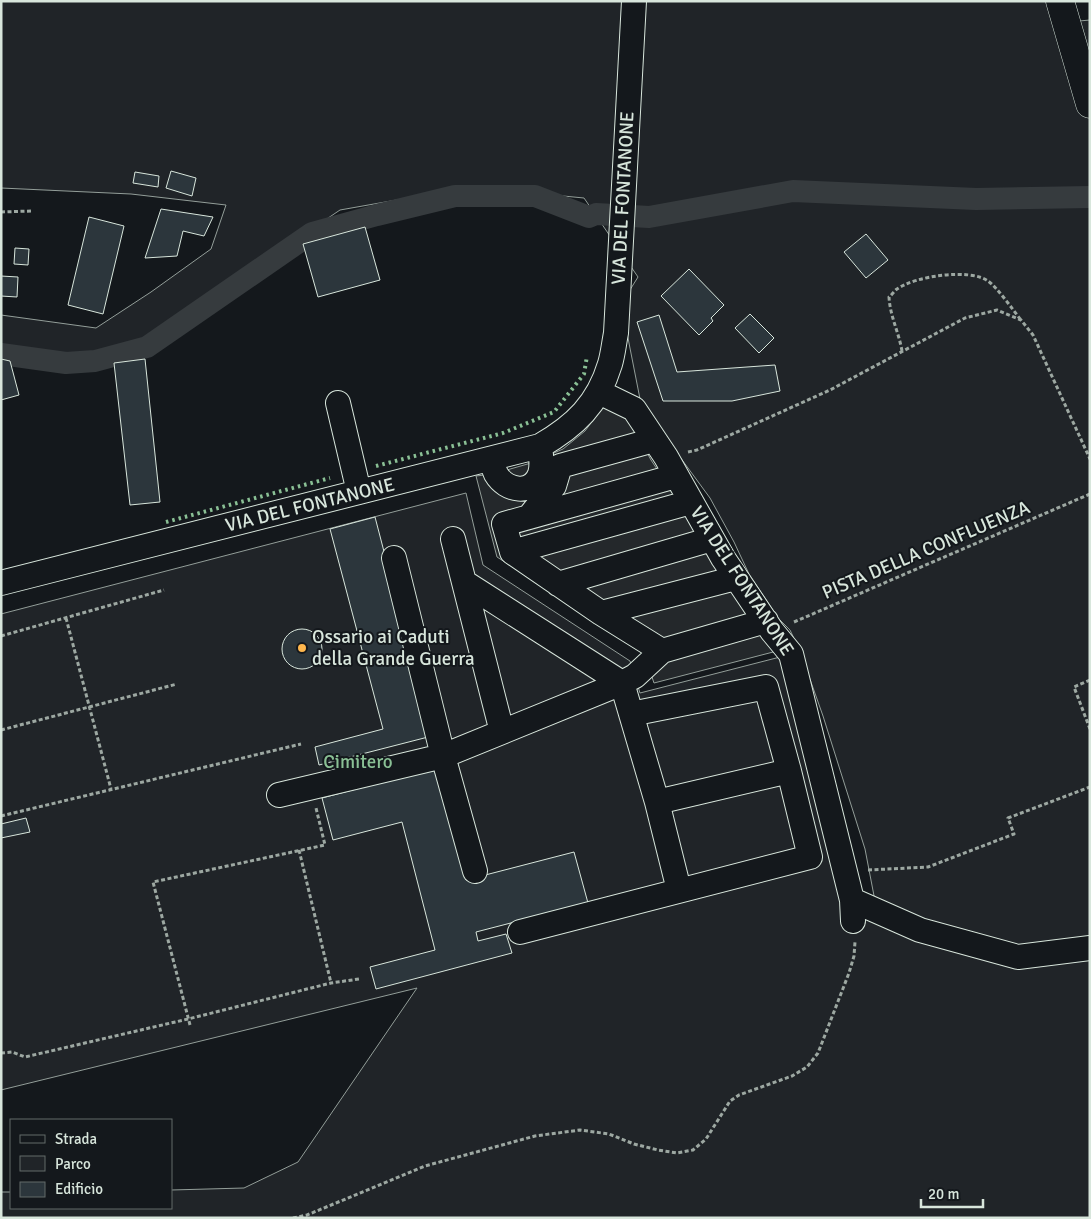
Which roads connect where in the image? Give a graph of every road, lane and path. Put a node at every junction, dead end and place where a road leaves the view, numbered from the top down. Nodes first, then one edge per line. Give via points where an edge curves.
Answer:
1 (634, 1) edge
2 (1060, 1) edge
3 (1090, 104) edge
4 (31, 211) dead end
5 (1, 212) edge
6 (1022, 320) junction
7 (902, 351) junction
8 (599, 392) junction
9 (338, 403) dead end
10 (540, 446) junction
11 (665, 458) junction
12 (490, 459) junction
13 (1090, 459) edge
14 (359, 492) junction
15 (1090, 494) edge
16 (691, 502) junction
17 (529, 517) junction
18 (453, 539) dead end
19 (712, 539) junction
20 (512, 552) junction
21 (394, 558) dead end
22 (736, 578) junction
23 (464, 582) junction
24 (1, 583) edge
25 (558, 584) junction
26 (164, 590) dead end
27 (601, 613) junction
28 (66, 618) junction
29 (769, 626) junction
30 (1, 636) edge
31 (662, 651) junction
32 (1090, 680) edge
33 (622, 683) junction
34 (177, 684) dead end
35 (90, 707) junction
36 (631, 714) junction
37 (1090, 729) edge
38 (1, 730) edge
39 (502, 732) junction
40 (301, 744) dead end
41 (443, 756) junction
42 (789, 771) junction
43 (1090, 787) edge
44 (311, 788) junction
45 (112, 789) junction
46 (279, 795) dead end
47 (656, 802) junction
48 (1, 816) edge
49 (299, 850) junction
50 (475, 871) dead end
51 (845, 871) junction
52 (679, 890) junction
53 (853, 910) junction
54 (520, 932) dead end
55 (1090, 948) edge
56 (359, 979) dead end
57 (331, 983) junction
58 (188, 1019) junction
59 (190, 1025) dead end
60 (1, 1053) edge
61 (293, 1218) edge

1 - 8 street, VIA DEL FONTANONE via 616,333 610,363
2 - 3 main road
4 - 5 path
6 - 7 path via 997,310 965,318
6 - 7 path via 988,281 974,275 942,275 911,282 897,288 889,297
6 - 13 path via 1033,335
7 - 11 path via 830,390 697,450
8 - 10 street, VIA DEL FONTANONE via 581,417 562,434
8 - 11 street, VIA DEL FONTANONE via 634,409
9 - 14 street
10 - 12 street, VIA DEL FONTANONE
10 - 12 street via 540,475 532,485 520,490 497,476
11 - 16 street, VIA DEL FONTANONE
11 - 17 street
11 - 17 street via 560,466 554,486
12 - 14 street, VIA DEL FONTANONE
14 - 24 street, VIA DEL FONTANONE
15 - 29 path, PISTA DELLA CONFLUENZA
16 - 19 street, VIA DEL FONTANONE
16 - 20 street
17 - 20 street via 504,524
18 - 23 street
19 - 22 street, VIA DEL FONTANONE
19 - 25 street
20 - 25 street
21 - 41 street
22 - 27 street
22 - 29 street, VIA DEL FONTANONE
23 - 33 street
23 - 39 street
25 - 27 street
26 - 28 path
27 - 31 street
28 - 30 path
28 - 35 path
29 - 31 street
29 - 51 street, VIA DEL FONTANONE via 791,654
31 - 33 street via 635,676
32 - 37 path via 1074,687
33 - 36 street
33 - 39 street
34 - 35 path
35 - 38 path
35 - 45 path
36 - 42 street via 766,687
36 - 47 street
39 - 41 street
40 - 45 path
41 - 44 street
41 - 50 street
42 - 47 street
42 - 52 street via 810,857
43 - 51 path via 1008,818 1014,834 928,867
44 - 46 street
44 - 49 path via 325,845
45 - 48 path
47 - 52 street
49 - 57 path
49 - 58 path via 152,882
51 - 53 street, VIA DEL FONTANONE
52 - 54 street
53 - 55 street via 1018,956
53 - 61 path via 854,956 818,1053 807,1067 792,1076 730,1101 706,1140 693,1150 677,1153 658,1150 609,1134 580,1130 535,1136 426,1166
56 - 57 path
57 - 58 path
58 - 59 path
58 - 60 path via 25,1057 12,1052

